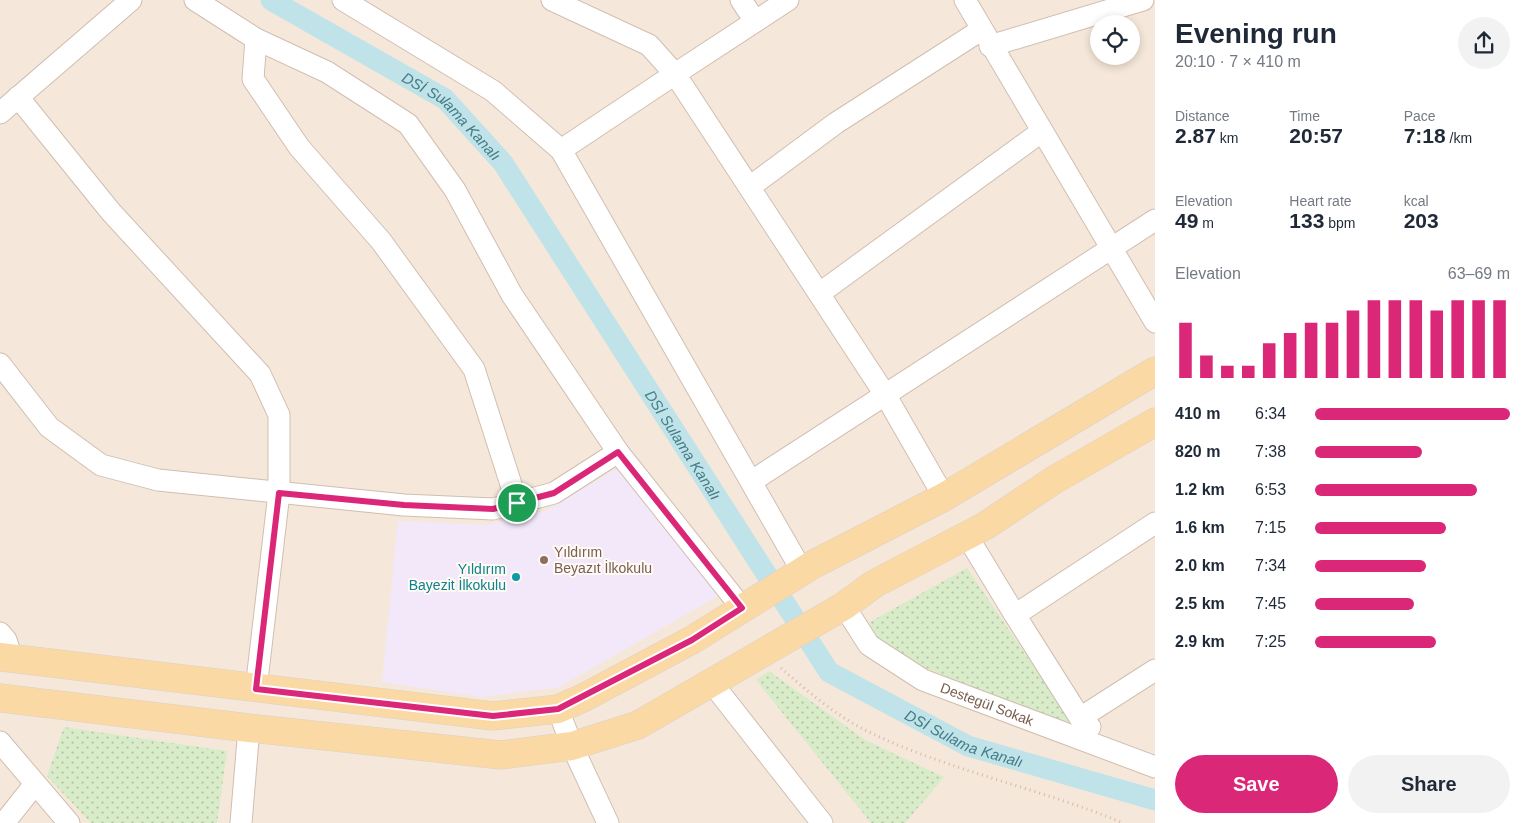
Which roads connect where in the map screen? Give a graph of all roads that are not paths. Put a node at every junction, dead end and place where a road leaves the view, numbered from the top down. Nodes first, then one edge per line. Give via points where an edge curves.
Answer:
1 (131, 0) edge
2 (195, 0) edge
3 (343, 0) edge
4 (552, 0) edge
5 (741, 0) edge
6 (788, 0) edge
7 (965, 0) edge
8 (1143, 0) edge
9 (755, 21) junction
10 (986, 38) junction
11 (256, 40) junction
12 (676, 74) junction
13 (18, 97) junction
14 (0, 113) edge
15 (1042, 132) junction
16 (560, 150) junction
17 (751, 186) junction
18 (1155, 220) edge
19 (1112, 249) junction
20 (820, 293) junction
21 (1155, 322) edge
22 (0, 364) edge
23 (1155, 371) edge
24 (886, 396) junction
25 (1155, 422) edge
26 (618, 452) junction
27 (752, 481) junction
28 (279, 493) junction
29 (944, 497) junction
30 (517, 503) junction
31 (1155, 523) edge
32 (967, 536) junction
33 (799, 573) junction
34 (750, 603) junction
35 (834, 612) junction
36 (1015, 615) junction
37 (0, 633) edge
38 (6, 657) edge
39 (1155, 670) edge
40 (712, 683) junction
41 (256, 689) junction
42 (0, 698) edge
43 (558, 709) junction
44 (1080, 718) junction
45 (249, 728) junction
46 (0, 742) edge
47 (572, 746) junction
48 (1128, 757) junction
49 (1155, 767) edge
50 (35, 784) junction
51 (4, 823) edge
52 (69, 823) edge
53 (241, 823) edge
54 (608, 823) edge
55 (822, 823) edge

1 - 13 street
2 - 11 street
3 - 16 street via 493,91
4 - 12 street via 649,45
5 - 9 street
6 - 9 street
7 - 10 street
8 - 10 street
9 - 12 street
10 - 15 street
10 - 17 street via 836,123
11 - 26 street via 327,72 408,124 455,190 512,295
11 - 30 street via 253,79 299,147 381,241 474,369
12 - 16 street
12 - 17 street
13 - 14 street
13 - 28 street via 111,212 260,374 279,415
15 - 19 street
15 - 20 street
16 - 27 street
17 - 20 street
18 - 19 street
19 - 21 street
19 - 24 street
20 - 24 street
22 - 28 street via 49,427 101,465 158,480
23 - 29 main road
24 - 27 street
24 - 29 street
25 - 32 main road via 1054,480
26 - 30 street via 554,493
26 - 34 street
27 - 33 street
28 - 30 street via 404,505 493,509
28 - 41 street
29 - 33 main road
31 - 36 street
32 - 35 main road via 874,584
32 - 36 street
33 - 34 main road
34 - 43 main road via 692,640
35 - 40 main road
35 - 48 street, Destegül Sokak via 868,645 923,680
36 - 44 street
37 - 38 street via 6,640
38 - 41 main road
39 - 44 street
40 - 47 main road via 638,725
40 - 55 street
41 - 43 main road via 493,716
42 - 45 main road
43 - 47 street
44 - 48 street
45 - 47 main road via 501,756
45 - 53 street
46 - 50 street
47 - 54 street
48 - 49 street, Destegül Sokak
50 - 51 street
50 - 52 street

